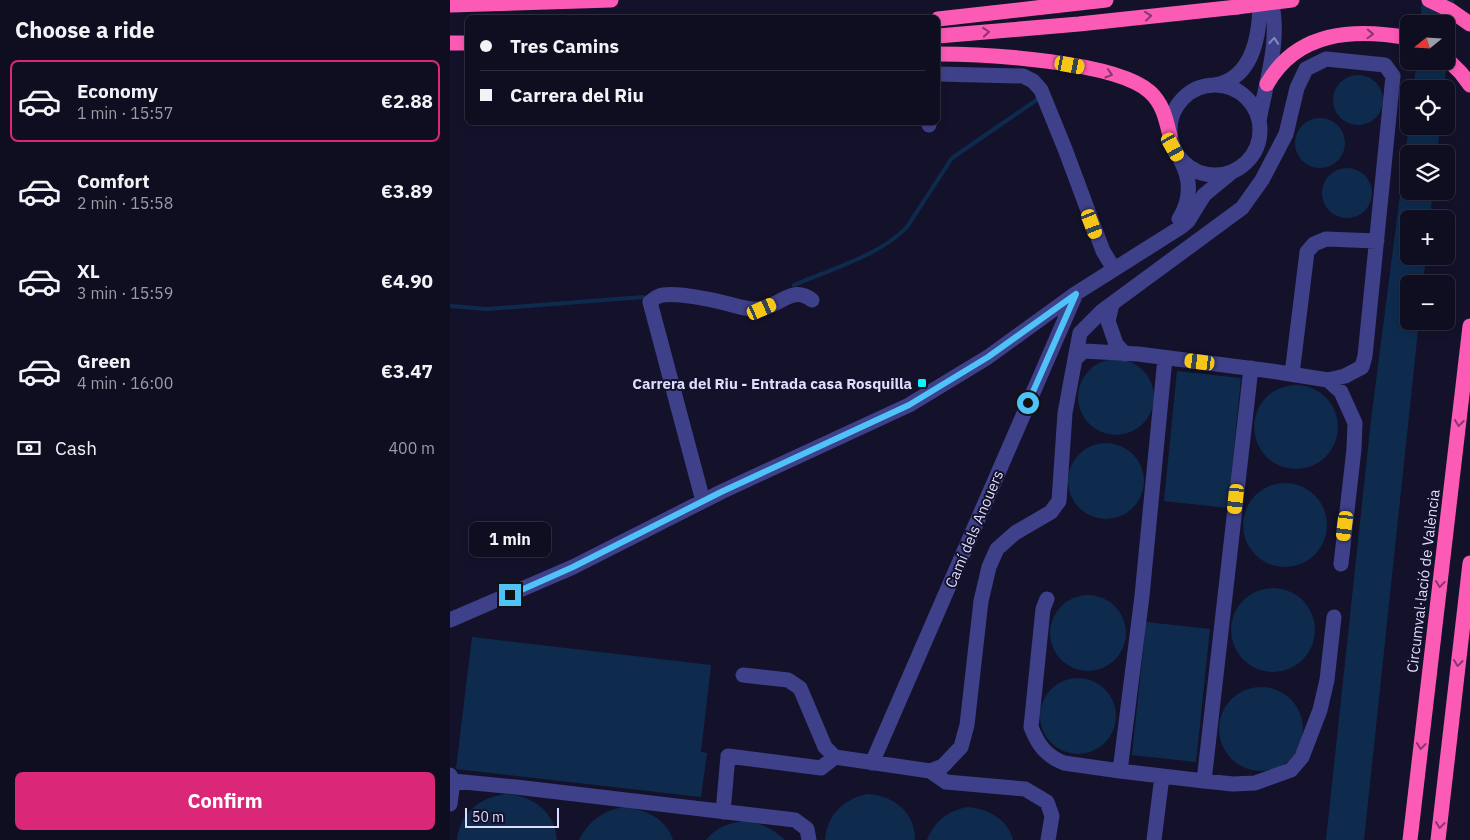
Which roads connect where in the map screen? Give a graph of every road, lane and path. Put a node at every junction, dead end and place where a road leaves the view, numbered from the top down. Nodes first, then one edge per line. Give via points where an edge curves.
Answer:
1 (611, 0) edge
2 (1106, 0) edge
3 (1260, 0) edge
4 (1271, 0) edge
5 (1292, 0) edge
6 (1429, 0) edge
7 (451, 5) edge
8 (940, 19) edge
9 (1470, 24) edge
10 (940, 36) edge
11 (1400, 37) edge
12 (450, 43) edge
13 (465, 43) edge
14 (940, 54) edge
15 (1455, 67) edge
16 (940, 74) edge
17 (1466, 79) edge
18 (1267, 84) junction
19 (1214, 85) junction
20 (1259, 123) junction
21 (1170, 136) junction
22 (1179, 157) junction
23 (1233, 171) junction
24 (1170, 234) junction
25 (1377, 241) junction
26 (1114, 269) junction
27 (1076, 294) junction
28 (812, 300) dead end
29 (1112, 304) junction
30 (1470, 326) edge
31 (1125, 354) junction
32 (1165, 358) junction
33 (1075, 359) junction
34 (1251, 368) junction
35 (1292, 374) junction
36 (1328, 380) junction
37 (704, 501) junction
38 (1470, 563) edge
39 (1341, 564) dead end
40 (1047, 599) dead end
41 (1334, 617) dead end
42 (450, 620) edge
43 (744, 675) dead end
44 (836, 757) junction
45 (872, 763) junction
46 (930, 771) junction
47 (1120, 771) junction
48 (1162, 776) junction
49 (452, 778) edge
50 (1204, 780) junction
51 (450, 804) edge
52 (723, 812) junction
53 (809, 840) edge
54 (1048, 840) edge
55 (1154, 840) edge
56 (1410, 840) edge
57 (1438, 840) edge

1 - 7 highway
2 - 8 highway
3 - 19 street via 1258,28 1248,63 1232,80
18 -> 4 street via 1275,35
10 -> 5 highway, bridge
6 - 9 highway
18 -> 11 highway via 1278,66 1306,44 1332,36 1365,33
12 - 13 highway
14 -> 21 highway via 1044,61 1125,78 1145,88 1160,104
15 - 17 highway
16 - 26 street via 1023,76 1036,84 1066,149 1103,251
18 - 20 street
19 - 20 street via 1225,86 1243,95 1256,112
19 - 21 street via 1193,90 1181,100 1173,114
20 - 23 street via 1254,151 1243,165
21 - 22 street
22 - 23 street via 1203,173
22 - 24 street via 1187,176 1189,194 1184,212
23 - 24 street via 1204,195 1188,221
24 - 26 street
25 - 29 street via 1393,76 1385,65 1326,59 1306,70 1297,88 1286,134 1262,180 1242,208
25 - 35 street via 1326,239 1314,244 1307,252
25 - 36 street via 1362,367
26 - 27 street
27 - 37 street via 988,357 909,405
27 - 45 street, Camí dels Anouers
28 - 37 street via 805,294 792,294 762,309 671,295 660,296 650,302
29 - 31 street via 1108,321 1116,344
29 - 33 street via 1080,333
30 -> 56 highway, Circumval·lació de València
31 - 32 street
31 - 33 street via 1084,352
32 - 34 street
32 - 47 street via 1142,596
33 - 46 street via 1065,413 1059,501 1051,512 1015,533 997,549 981,601 967,726 961,747 943,766
34 - 35 street
34 - 50 street
35 - 36 street
36 - 39 street via 1341,392 1355,423
37 - 42 street via 573,567
38 -> 57 highway
40 - 47 street via 1043,609 1031,727 1036,739 1044,752 1055,760
41 - 50 street via 1327,680 1320,710 1302,757 1291,770 1255,783
43 - 44 street via 788,680 800,688 825,747
44 - 45 street
44 - 52 street via 821,768 728,756
45 - 46 street
46 - 54 street via 946,782 1025,789 1046,802 1052,816
47 - 48 street
48 - 50 street
48 - 55 street
49 - 51 street
49 - 52 street
52 - 53 street via 795,820 807,829

